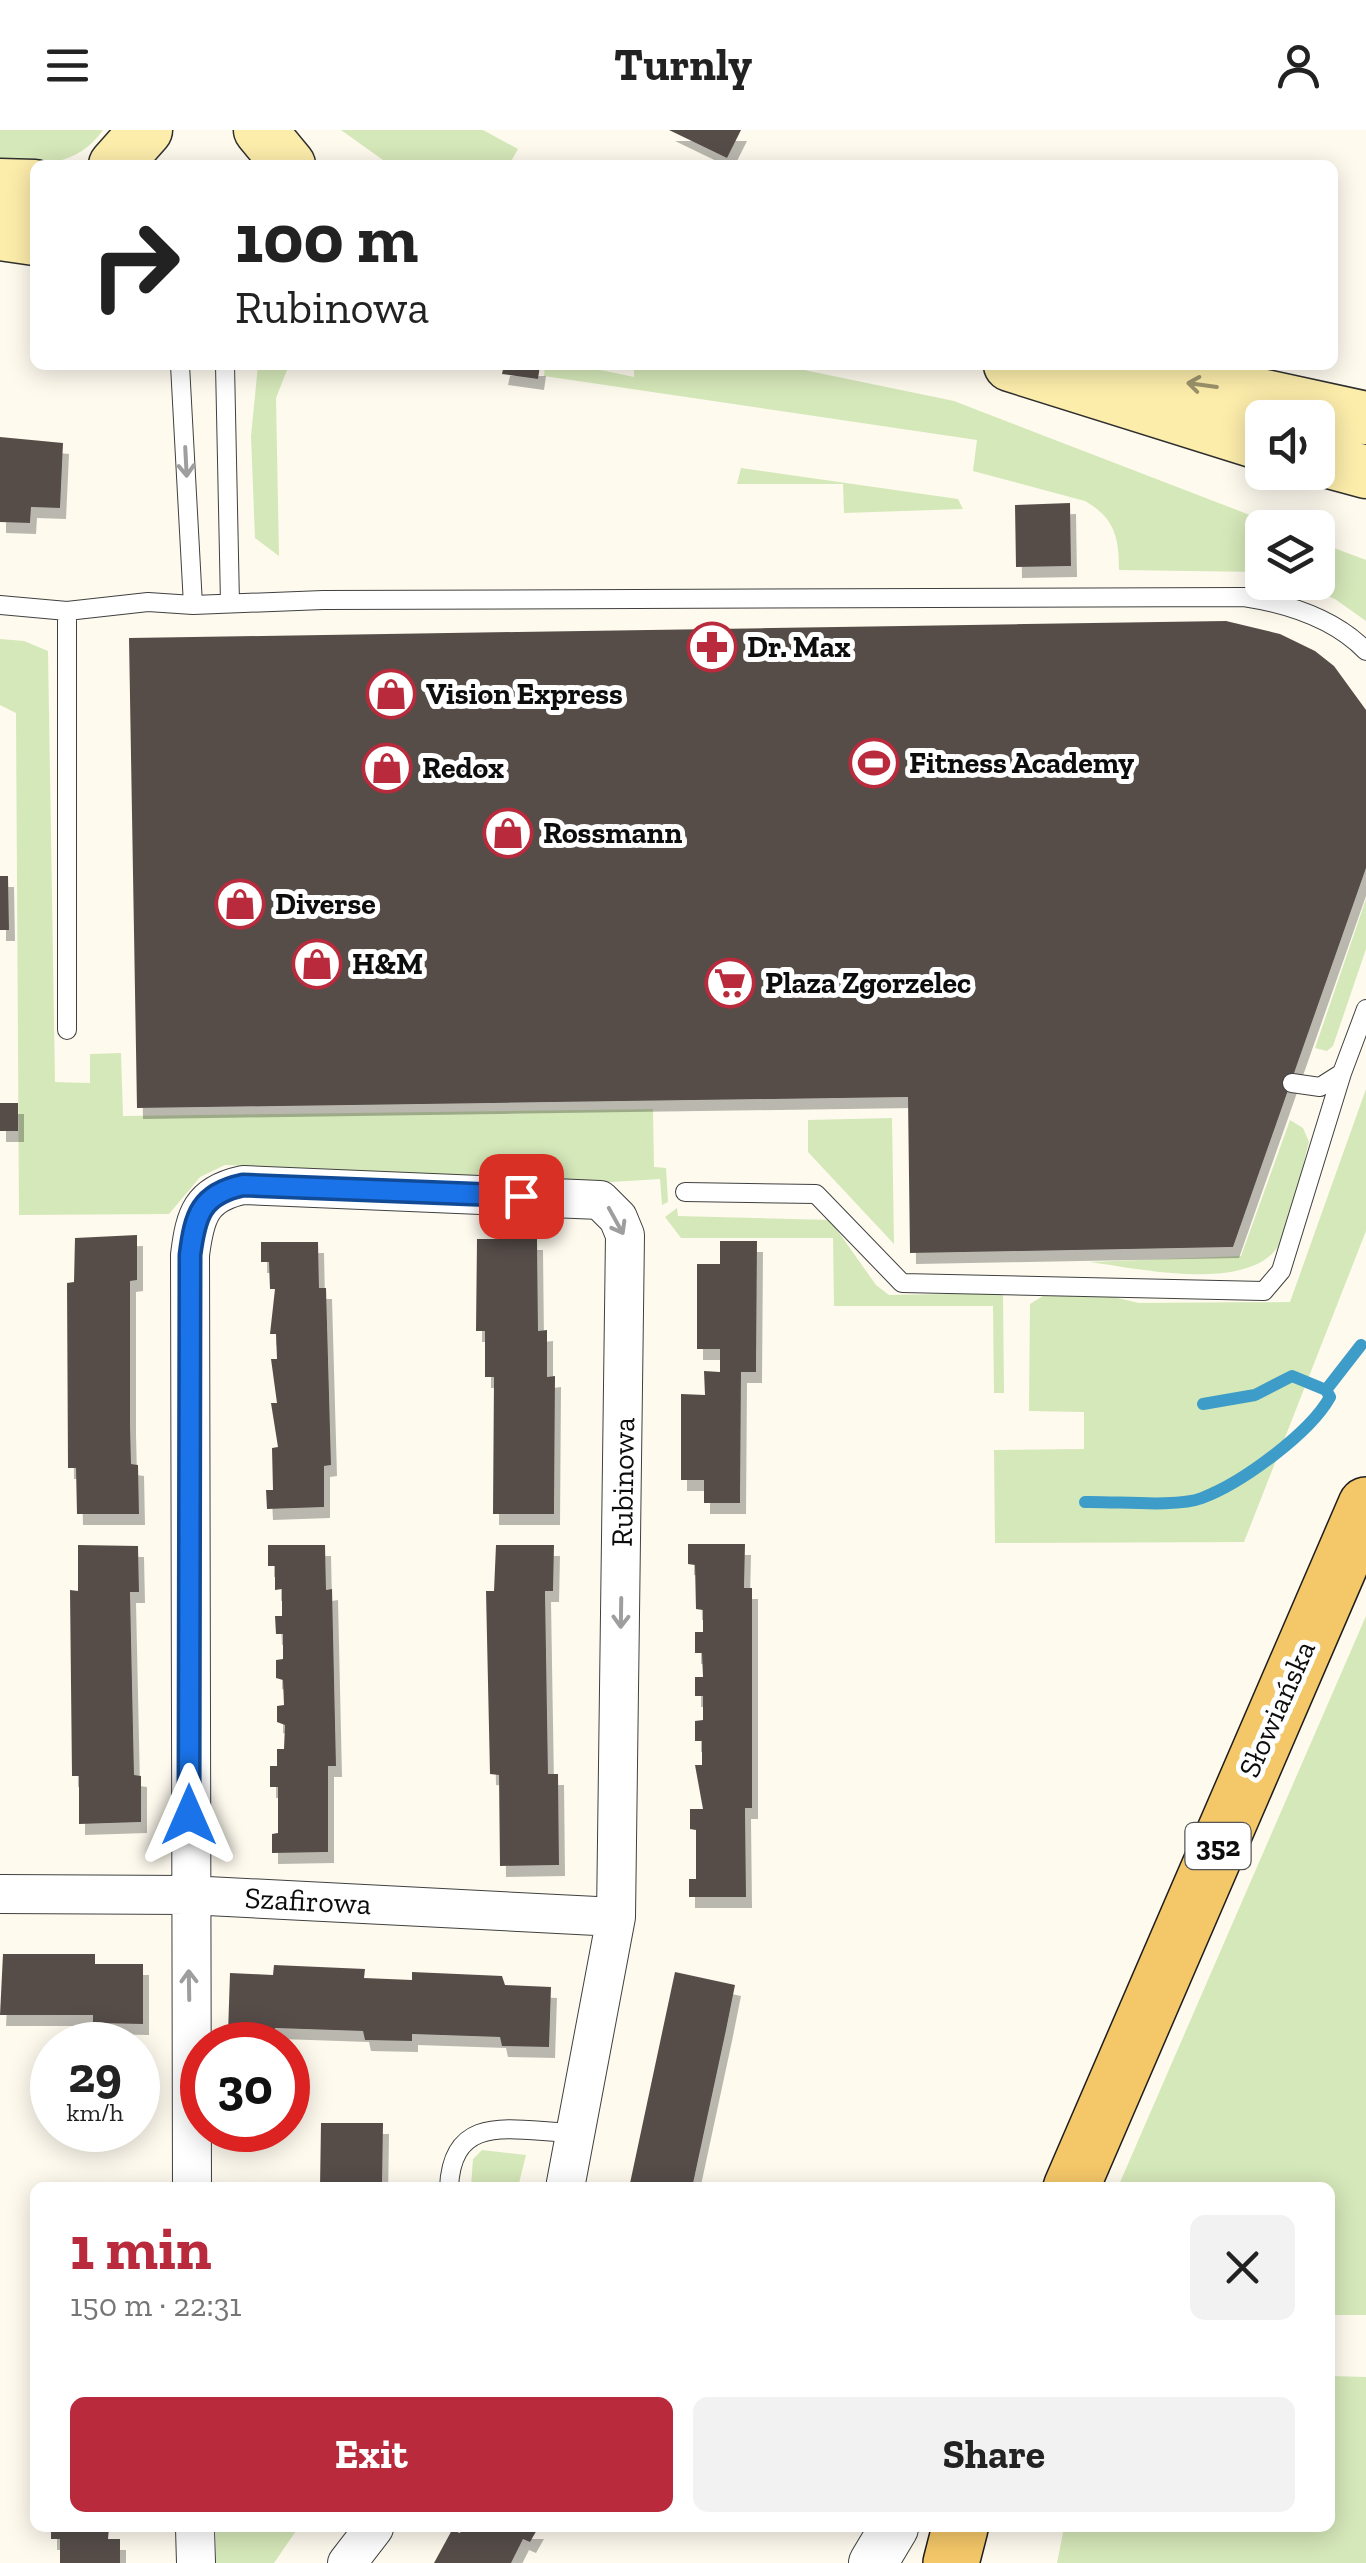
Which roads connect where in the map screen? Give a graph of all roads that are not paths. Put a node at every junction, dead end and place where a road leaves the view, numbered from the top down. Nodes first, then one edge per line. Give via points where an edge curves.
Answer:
1 (260, 130) edge
2 (285, 160) edge
3 (0, 185) edge
4 (30, 186) edge
5 (0, 234) edge
6 (30, 238) edge
7 (180, 370) edge
8 (225, 370) edge
9 (1026, 370) edge
10 (1094, 370) edge
11 (1366, 418) edge
12 (1245, 439) edge
13 (1335, 464) edge
14 (1366, 472) edge
15 (230, 603) junction
16 (0, 605) edge
17 (194, 605) junction
18 (66, 611) junction
19 (1366, 652) edge
20 (1366, 1009) edge
21 (67, 1030) dead end
22 (1342, 1073) junction
23 (1292, 1083) dead end
24 (685, 1192) dead end
25 (1366, 1506) edge
26 (0, 1894) edge
27 (188, 1895) junction
28 (616, 1918) junction
29 (575, 2134) junction
30 (192, 2182) edge
31 (449, 2182) edge
32 (566, 2182) edge
33 (1074, 2182) edge
34 (195, 2532) edge
35 (371, 2532) edge
36 (892, 2532) edge
37 (959, 2532) edge
38 (196, 2563) edge
39 (347, 2563) edge
40 (873, 2563) edge
41 (952, 2563) edge

1 - 2 main road
3 - 4 main road
5 - 6 main road
7 -> 17 lane
8 - 15 lane
9 - 12 main road
11 -> 10 main road via 1232,389
13 - 14 main road
15 - 17 lane
15 - 19 lane via 1244,596 1289,604 1352,637
16 - 18 lane
17 - 18 lane via 148,602
18 - 21 lane
20 - 22 lane
22 - 23 lane via 1320,1087
22 - 24 lane via 1280,1271 1264,1291 902,1283 816,1194
25 - 33 main road, Słowiańska / 352
26 - 27 street, Szafirowa
27 - 28 street, Szafirowa
27 -> 28 street, Rubinowa via 190,1255 202,1203 243,1185 600,1200 625,1235
30 -> 27 street
28 - 29 street, Rubinowa
29 - 31 lane via 484,2130 467,2136 450,2162
29 - 32 street, Rubinowa
34 - 38 street
35 - 39 street
36 - 40 street
37 - 41 main road

